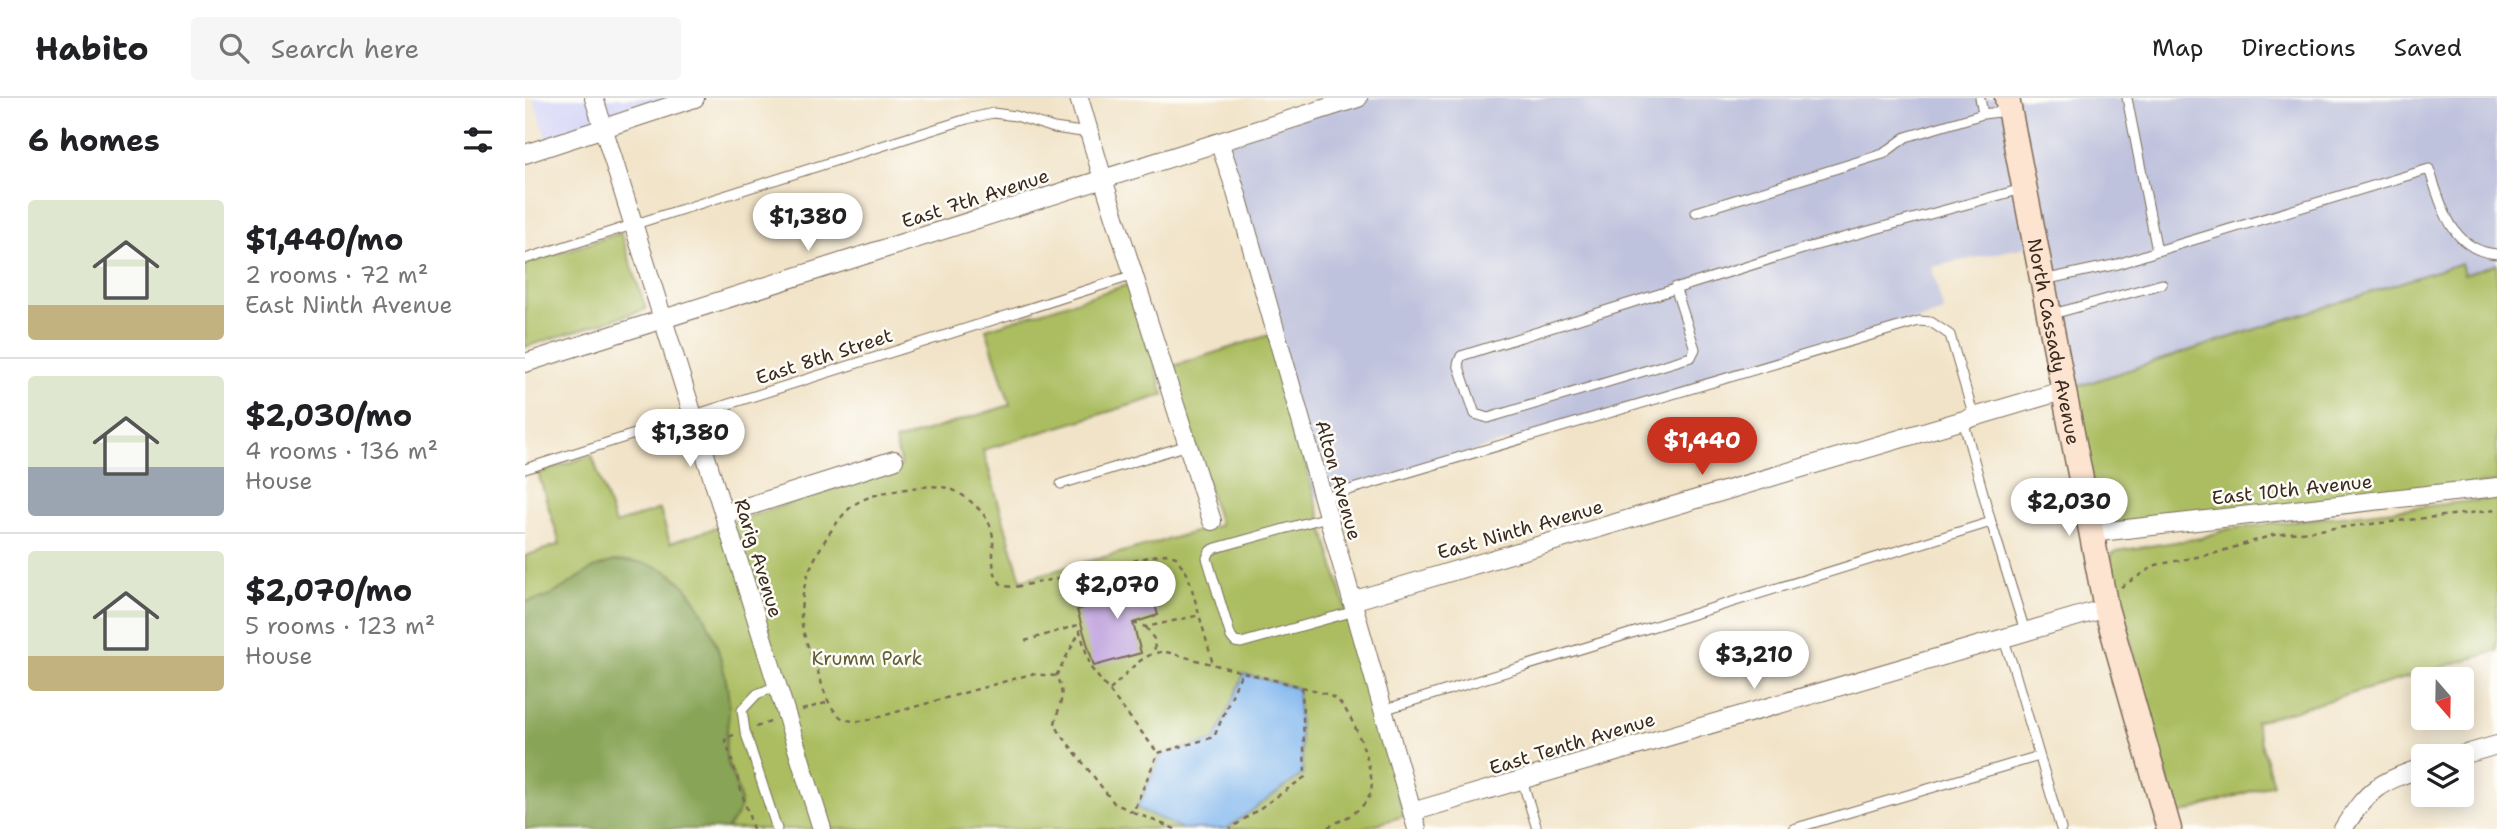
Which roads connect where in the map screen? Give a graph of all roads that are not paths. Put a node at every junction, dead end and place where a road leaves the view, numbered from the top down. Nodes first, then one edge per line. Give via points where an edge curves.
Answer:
1 (594, 98) edge
2 (695, 98) edge
3 (1079, 98) edge
4 (1358, 98) edge
5 (1980, 98) edge
6 (2127, 98) edge
7 (2009, 102) edge
8 (1983, 114) junction
9 (603, 128) junction
10 (1090, 134) junction
11 (1219, 142) junction
12 (525, 154) edge
13 (1103, 179) junction
14 (2024, 188) junction
15 (1696, 212) dead end
16 (634, 223) junction
17 (2157, 251) junction
18 (2497, 254) edge
19 (525, 259) edge
20 (1134, 275) junction
21 (2041, 281) junction
22 (2162, 284) dead end
23 (1675, 287) junction
24 (2048, 315) junction
25 (663, 319) junction
26 (525, 363) edge
27 (2063, 391) junction
28 (694, 417) junction
29 (1969, 419) junction
30 (1188, 445) junction
31 (894, 460) dead end
32 (525, 470) edge
33 (1061, 484) dead end
34 (2497, 487) edge
35 (1322, 498) junction
36 (724, 514) junction
37 (1327, 517) junction
38 (1212, 522) dead end
39 (1991, 522) junction
40 (2091, 533) junction
41 (2113, 598) junction
42 (1353, 606) junction
43 (2025, 631) junction
44 (2003, 638) junction
45 (777, 686) junction
46 (1383, 710) junction
47 (2497, 745) edge
48 (2474, 752) edge
49 (2039, 756) junction
50 (2411, 772) edge
51 (1522, 780) junction
52 (1412, 824) edge
53 (777, 829) edge
54 (822, 829) edge
55 (1537, 829) edge
56 (1793, 829) edge
57 (2061, 829) edge
58 (2169, 829) edge
59 (2343, 829) edge

1 - 9 street, Rarig Avenue
2 - 9 street
3 - 10 street
4 - 11 street, East 7th Avenue
5 - 8 lane
6 - 17 lane
7 - 8 lane
7 - 14 main road, North Cassady Avenue
8 - 15 lane via 1906,137 1883,154
9 - 12 street
9 - 16 street, Rarig Avenue
10 - 13 street
10 - 16 lane via 993,113
11 - 13 street, East 7th Avenue
11 - 35 street, Alton Avenue
13 - 20 street
13 - 25 street, East 7th Avenue
14 - 21 main road, North Cassady Avenue
14 - 23 lane
16 - 19 lane
16 - 25 street, Rarig Avenue
17 - 18 lane via 2429,169 2459,239
17 - 21 lane
20 - 28 lane, East 8th Street
20 - 30 street
21 - 24 main road, North Cassady Avenue
22 - 24 lane
23 - 23 lane via 1461,356 1458,364 1475,414 1487,418 1691,358 1695,349
24 - 27 main road, North Cassady Avenue
25 - 26 street, East 7th Avenue
25 - 28 street, Rarig Avenue
27 - 29 street, East Ninth Avenue
27 - 40 main road, North Cassady Avenue
28 - 32 lane, East 8th Street
28 - 36 street, Rarig Avenue
29 - 35 lane via 1950,335 1931,322 1919,321
29 - 39 lane
29 - 42 street, East Ninth Avenue
30 - 33 lane
30 - 38 street
31 - 36 street
34 - 40 street, East 10th Avenue
35 - 37 street, Alton Avenue
36 - 45 street, Rarig Avenue
37 - 42 street, Alton Avenue
37 - 42 lane via 1216,548 1207,558 1235,642
39 - 43 lane
39 - 46 lane
40 - 41 main road, North Cassady Avenue
41 - 43 street, East Tenth Avenue
41 - 58 main road, North Cassady Avenue
42 - 46 street, Alton Avenue
43 - 44 street, East Tenth Avenue
44 - 49 lane
44 - 51 street, East Tenth Avenue
45 - 53 lane via 757,694 742,710
45 - 54 street, Rarig Avenue
46 - 52 street, Alton Avenue
47 - 48 street
49 - 56 lane
49 - 57 lane
50 - 59 street via 2369,792
51 - 52 street, East Tenth Avenue
51 - 55 lane

